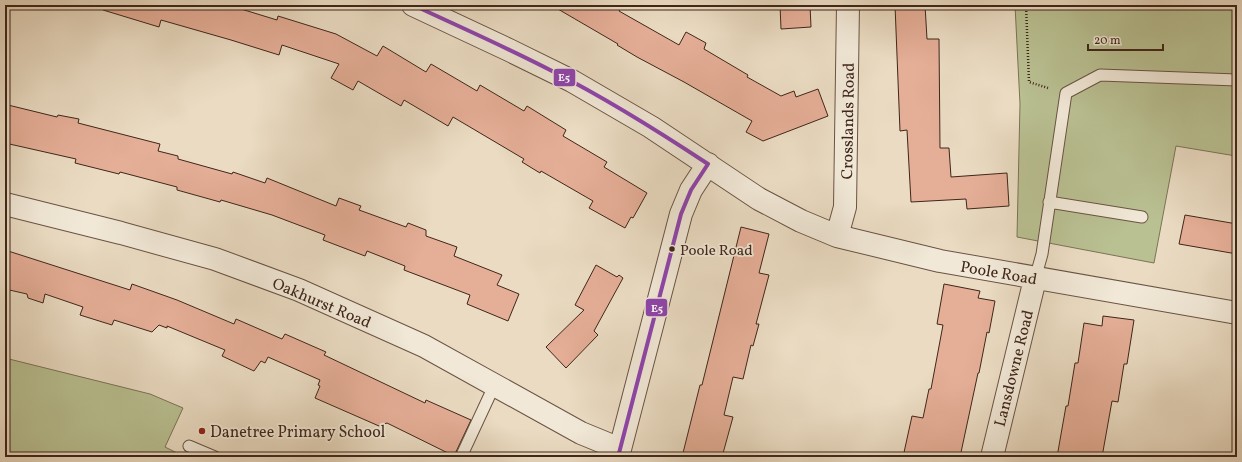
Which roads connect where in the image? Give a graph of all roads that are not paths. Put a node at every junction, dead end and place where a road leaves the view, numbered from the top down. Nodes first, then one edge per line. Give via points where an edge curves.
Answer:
1 (413, 5) edge
2 (848, 5) edge
3 (1237, 80) edge
4 (708, 164) junction
5 (1049, 202) junction
6 (5, 204) edge
7 (1142, 217) dead end
8 (837, 236) junction
9 (1035, 279) junction
10 (1237, 313) edge
11 (494, 386) junction
12 (190, 446) dead end
13 (619, 453) edge
14 (215, 457) edge
15 (461, 457) edge
16 (992, 457) edge

1 - 4 street, Poole Road via 572,81
2 - 8 street, Crosslands Road via 845,207
3 - 5 lane via 1100,75 1066,93
4 - 8 street, Poole Road via 759,199
4 - 13 street via 691,190 681,214
5 - 7 lane
5 - 9 lane via 1042,254
6 - 11 street, Oakhurst Road via 222,262 299,290 424,346
8 - 9 street, Poole Road via 940,261
9 - 10 street, Poole Road
9 - 16 street, Lansdowne Road
11 - 13 street, Oakhurst Road
11 - 15 lane
12 - 14 lane

